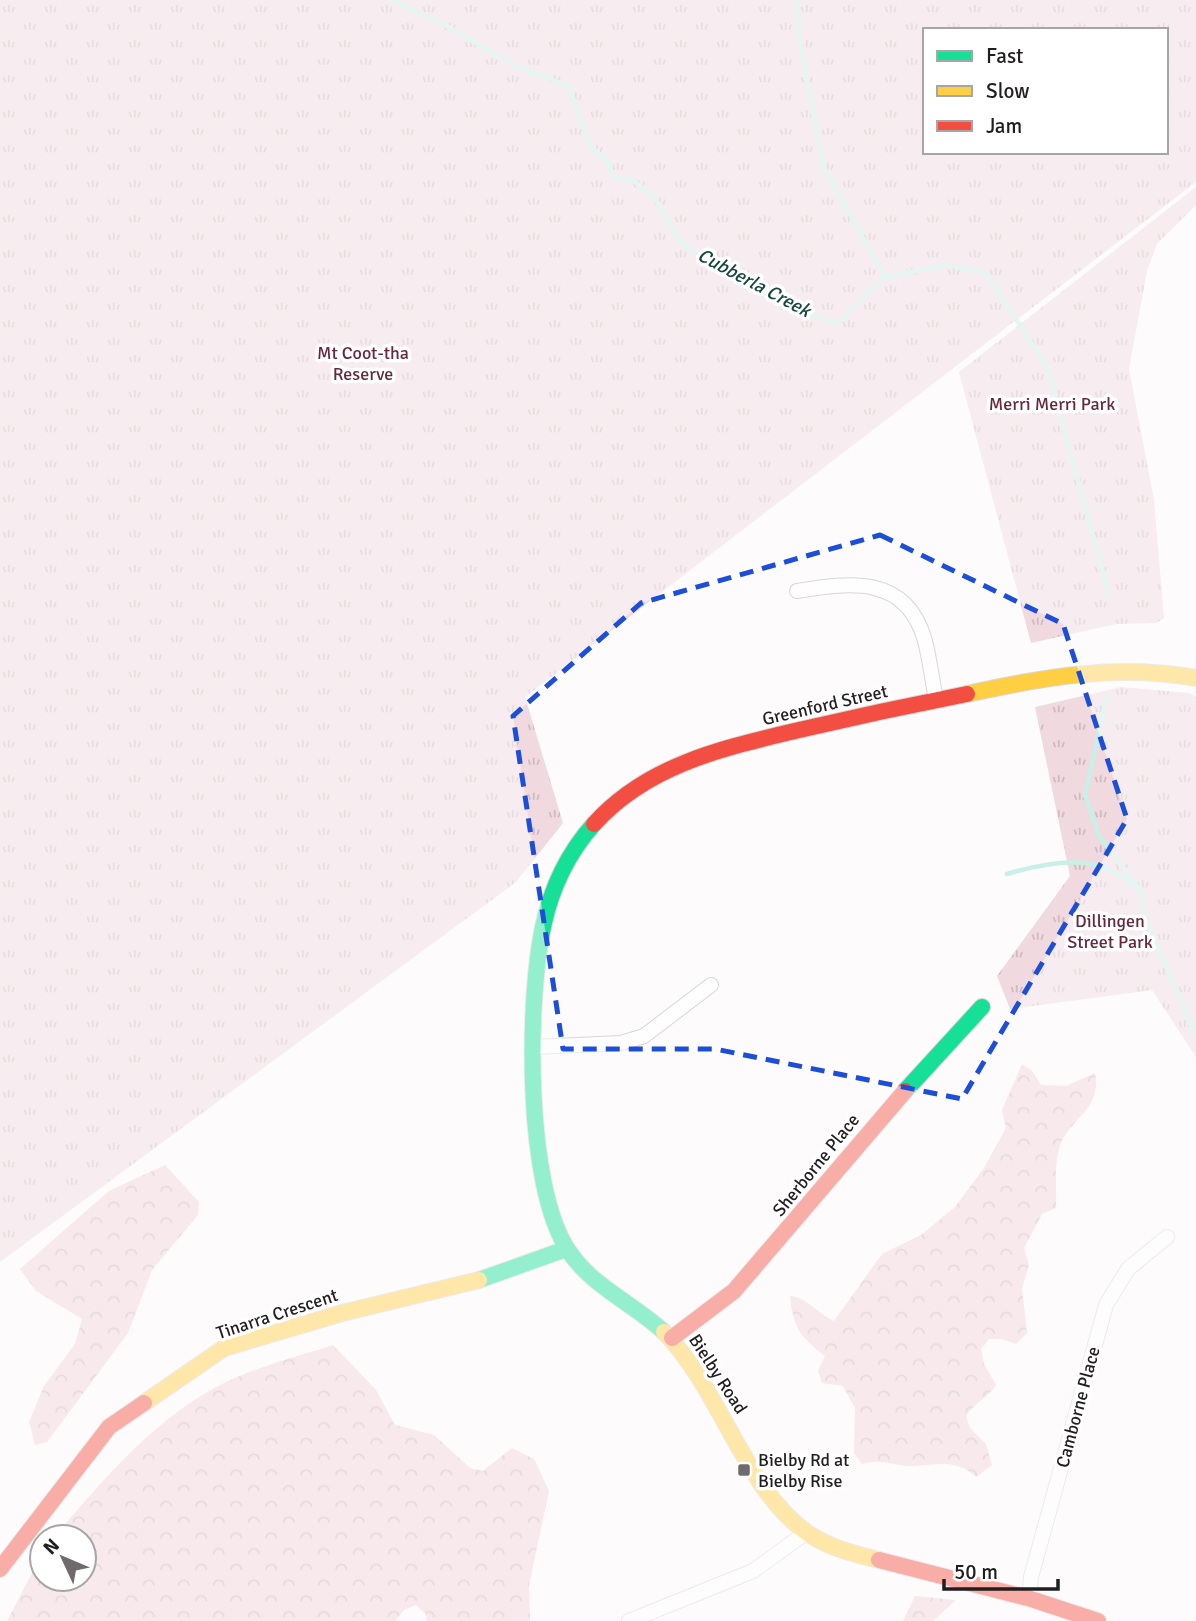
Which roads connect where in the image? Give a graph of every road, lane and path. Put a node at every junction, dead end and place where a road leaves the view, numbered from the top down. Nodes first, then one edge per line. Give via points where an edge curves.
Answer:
1 (797, 591) dead end
2 (1196, 678) edge
3 (936, 699) junction
4 (541, 921) joint
5 (711, 985) dead end
6 (982, 1007) dead end
7 (533, 1047) junction
8 (1167, 1237) dead end
9 (566, 1249) junction
10 (671, 1338) junction
11 (807, 1532) junction
12 (0, 1569) edge
13 (1029, 1598) junction
14 (629, 1621) edge
15 (1098, 1621) edge

1 - 3 street via 858,583 888,591 909,608 925,639
2 - 3 street, Greenford Street via 1158,671 1088,670
3 - 4 street, Greenford Street via 711,751 637,784 601,813 577,843
4 - 7 street, Bielby Road via 532,990
5 - 7 street via 644,1035 621,1043
6 - 10 street, Sherborne Place via 872,1127 734,1291
7 - 9 street, Bielby Road via 541,1184
8 - 13 street, Camborne Place via 1128,1269 1106,1305
9 - 10 street, Bielby Road via 589,1278
9 - 12 street, Tinarra Crescent via 476,1281 341,1313 224,1348 109,1427
10 - 11 street, Bielby Road via 769,1490
11 - 13 street, Bielby Road via 873,1558
11 - 14 street via 753,1571
13 - 15 street, Bielby Road

